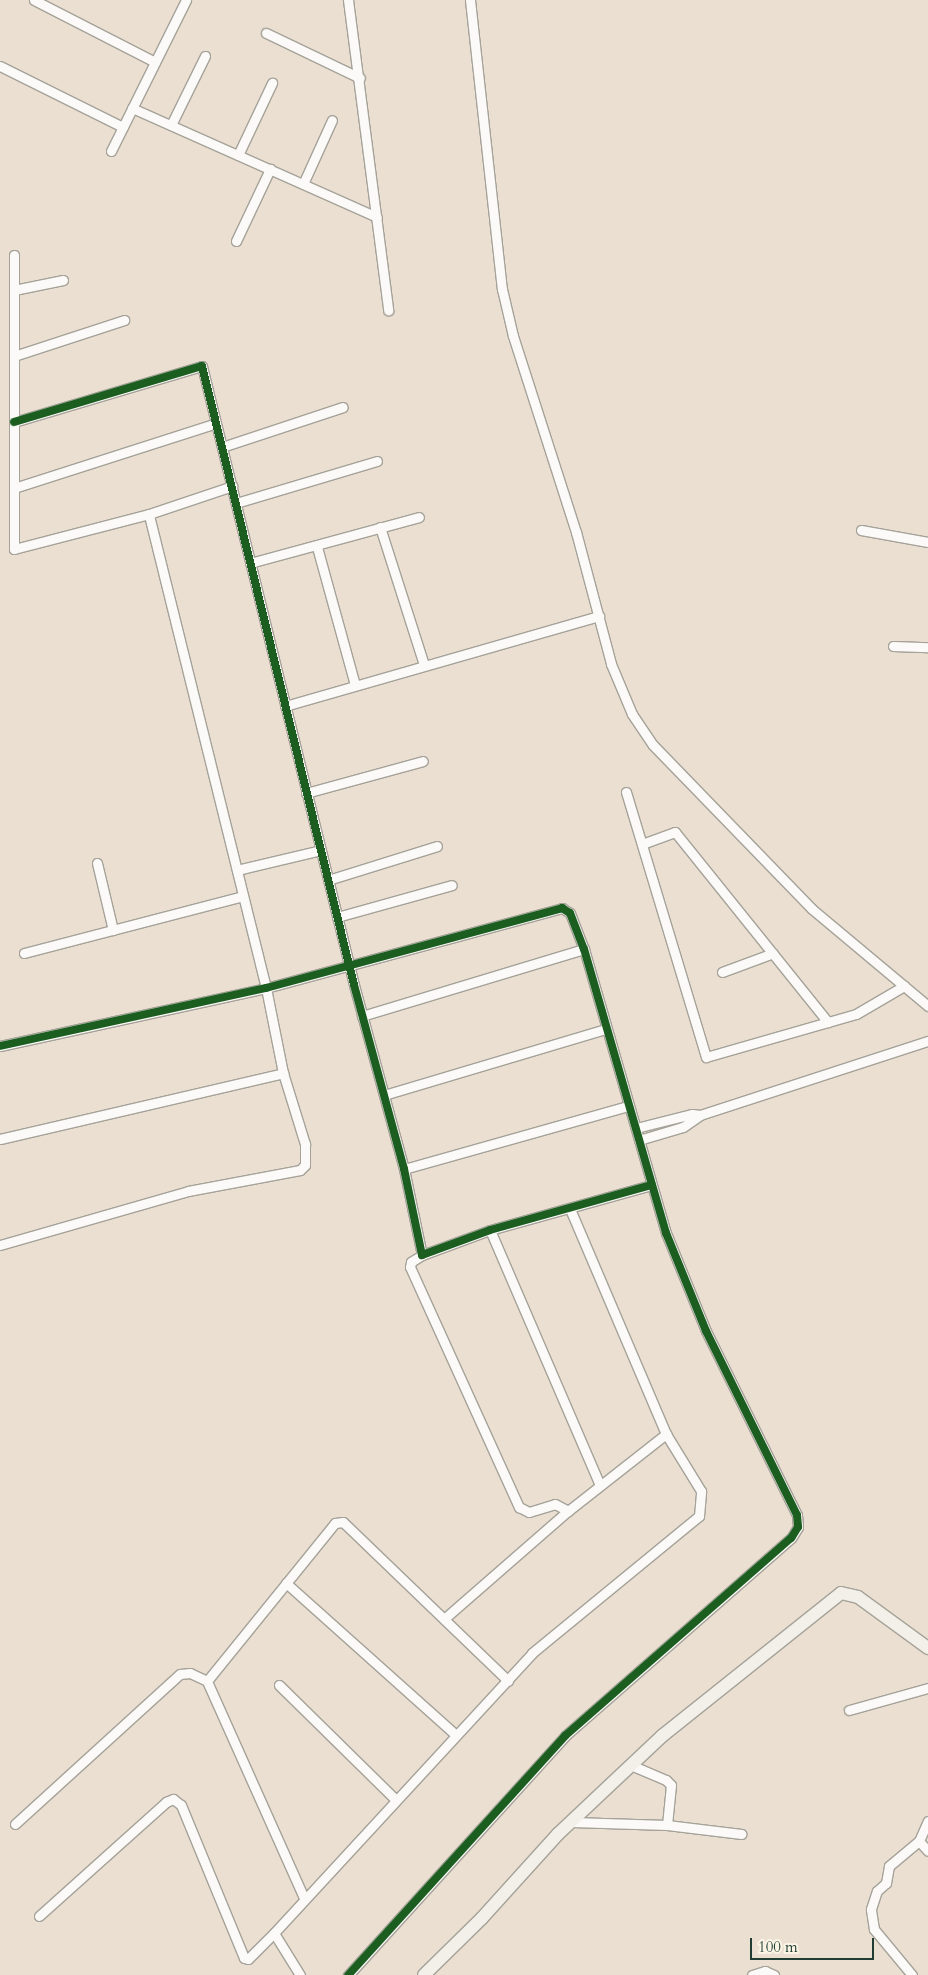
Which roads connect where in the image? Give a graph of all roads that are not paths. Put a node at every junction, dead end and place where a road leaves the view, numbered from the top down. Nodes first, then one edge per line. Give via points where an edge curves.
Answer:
1 (34, 0) edge
2 (186, 0) edge
3 (348, 0) edge
4 (470, 0) edge
5 (266, 33) dead end
6 (205, 56) dead end
7 (155, 62) junction
8 (0, 66) edge
9 (360, 78) junction
10 (272, 83) dead end
11 (132, 108) junction
12 (332, 120) dead end
13 (172, 126) junction
14 (123, 127) junction
15 (111, 151) dead end
16 (238, 155) junction
17 (270, 170) junction
18 (302, 184) junction
19 (377, 217) junction
20 (236, 241) dead end
21 (14, 254) dead end
22 (63, 280) dead end
23 (14, 290) junction
24 (388, 310) dead end
25 (124, 320) dead end
26 (14, 356) junction
27 (343, 408) dead end
28 (14, 422) junction
29 (216, 422) junction
30 (222, 447) junction
31 (377, 461) dead end
32 (232, 486) junction
33 (14, 488) junction
34 (236, 503) junction
35 (149, 514) junction
36 (419, 517) dead end
37 (380, 528) junction
38 (861, 530) dead end
39 (928, 542) edge
40 (317, 547) junction
41 (250, 563) junction
42 (599, 616) junction
43 (893, 646) dead end
44 (928, 647) edge
45 (424, 665) junction
46 (355, 685) junction
47 (285, 706) junction
48 (423, 761) dead end
49 (626, 792) dead end
50 (306, 793) junction
51 (642, 844) junction
52 (438, 846) dead end
53 (320, 850) junction
54 (97, 863) dead end
55 (237, 870) junction
56 (328, 880) junction
57 (452, 885) dead end
58 (243, 896) junction
59 (337, 917) junction
60 (113, 930) junction
61 (584, 949) junction
62 (24, 953) dead end
63 (773, 953) junction
64 (350, 967) junction
65 (722, 972) dead end
66 (904, 986) junction
67 (266, 988) junction
68 (928, 1006) edge
69 (362, 1016) junction
70 (828, 1022) junction
71 (606, 1029) junction
72 (928, 1041) edge
73 (0, 1046) edge
74 (283, 1073) junction
75 (384, 1095) junction
76 (628, 1106) junction
77 (700, 1115) junction
78 (636, 1128) junction
79 (0, 1139) edge
80 (639, 1140) junction
81 (404, 1169) junction
82 (651, 1185) junction
83 (570, 1209) junction
84 (490, 1230) junction
85 (0, 1245) edge
86 (422, 1255) junction
87 (666, 1434) junction
88 (600, 1485) junction
89 (568, 1512) junction
90 (286, 1583) junction
91 (444, 1619) junction
92 (928, 1648) edge
93 (207, 1681) junction
94 (508, 1681) junction
95 (279, 1684) dead end
96 (928, 1688) edge
97 (849, 1710) dead end
98 (456, 1734) junction
99 (633, 1766) junction
100 (396, 1800) junction
101 (928, 1821) edge
102 (572, 1822) junction
103 (15, 1824) dead end
104 (668, 1824) junction
105 (741, 1834) dead end
106 (918, 1841) junction
107 (928, 1851) edge
108 (304, 1898) junction
109 (39, 1916) dead end
110 (274, 1933) junction
111 (300, 1975) edge
112 (348, 1975) edge
113 (424, 1975) edge
114 (752, 1975) edge
115 (774, 1975) edge
116 (912, 1975) edge

1 - 7 street
2 - 7 street
3 - 9 street
4 - 42 street via 502,290 513,336 576,532
5 - 9 street
6 - 13 street
7 - 11 street
8 - 14 street
9 - 19 street
10 - 16 street
11 - 13 street
11 - 14 street
12 - 18 street
13 - 16 street
14 - 15 street
16 - 17 street
17 - 18 street
17 - 20 street
18 - 19 street
19 - 24 street
21 - 23 street
22 - 23 street
23 - 26 street
25 - 26 street
26 - 28 street
27 - 30 street
28 - 29 street via 202,366
28 - 33 street
29 - 30 street
29 - 33 street
30 - 32 street
31 - 34 street
32 - 34 street
32 - 35 street
33 - 35 street via 14,549
34 - 41 street
35 - 55 street
36 - 37 street
37 - 40 street
37 - 45 street
38 - 39 street
40 - 41 street
40 - 46 street
41 - 47 street
42 - 45 street
42 - 66 street via 611,664 632,714 653,744 812,909
43 - 44 street
45 - 46 street
46 - 47 street
47 - 50 street
48 - 50 street
49 - 51 street
50 - 53 street
51 - 63 street via 675,832
51 - 70 street via 706,1057
52 - 56 street
53 - 55 street
53 - 56 street
54 - 60 street
55 - 58 street
56 - 59 street
57 - 59 street
58 - 60 street
58 - 67 street
59 - 64 street
60 - 62 street
61 - 64 street via 570,913 562,908 553,908
61 - 69 street
61 - 71 street
63 - 65 street
63 - 70 street
64 - 67 street
64 - 69 street
66 - 68 street
66 - 70 street via 856,1014
67 - 73 street
67 - 74 street
69 - 75 street
71 - 75 street
71 - 76 street
72 - 77 street
74 - 79 street
74 - 85 street via 305,1144 305,1165 300,1170 188,1191
75 - 81 street
76 - 78 street
76 - 81 street
77 - 78 street via 692,1114
77 - 80 street via 683,1127
78 - 80 street
80 - 82 street
81 - 86 street
82 - 83 street
82 - 112 street via 666,1233 706,1330 798,1515 798,1527 682,1637 565,1736
83 - 84 street
83 - 87 street
84 - 86 street
84 - 88 street
86 - 89 street via 410,1262 410,1267 519,1507 529,1512 550,1504
87 - 88 street
87 - 94 street via 702,1491 699,1516 532,1653
88 - 89 street
89 - 91 street
90 - 91 street via 335,1523 343,1522
90 - 93 street
90 - 98 street
91 - 94 street
92 - 99 street via 858,1597 841,1593 690,1713
93 - 103 street via 190,1673 180,1674
93 - 108 street
94 - 98 street
95 - 100 street
96 - 97 street
98 - 100 street
99 - 102 street
99 - 104 street via 671,1785
100 - 108 street
101 - 106 street
102 - 104 street
102 - 113 street
104 - 105 street
106 - 107 street
106 - 116 street via 889,1866 886,1883 877,1891 871,1919 881,1941
108 - 110 street
109 - 110 street via 166,1802 173,1800 181,1805 244,1958 248,1959
110 - 111 street
114 - 115 street via 765,1972

